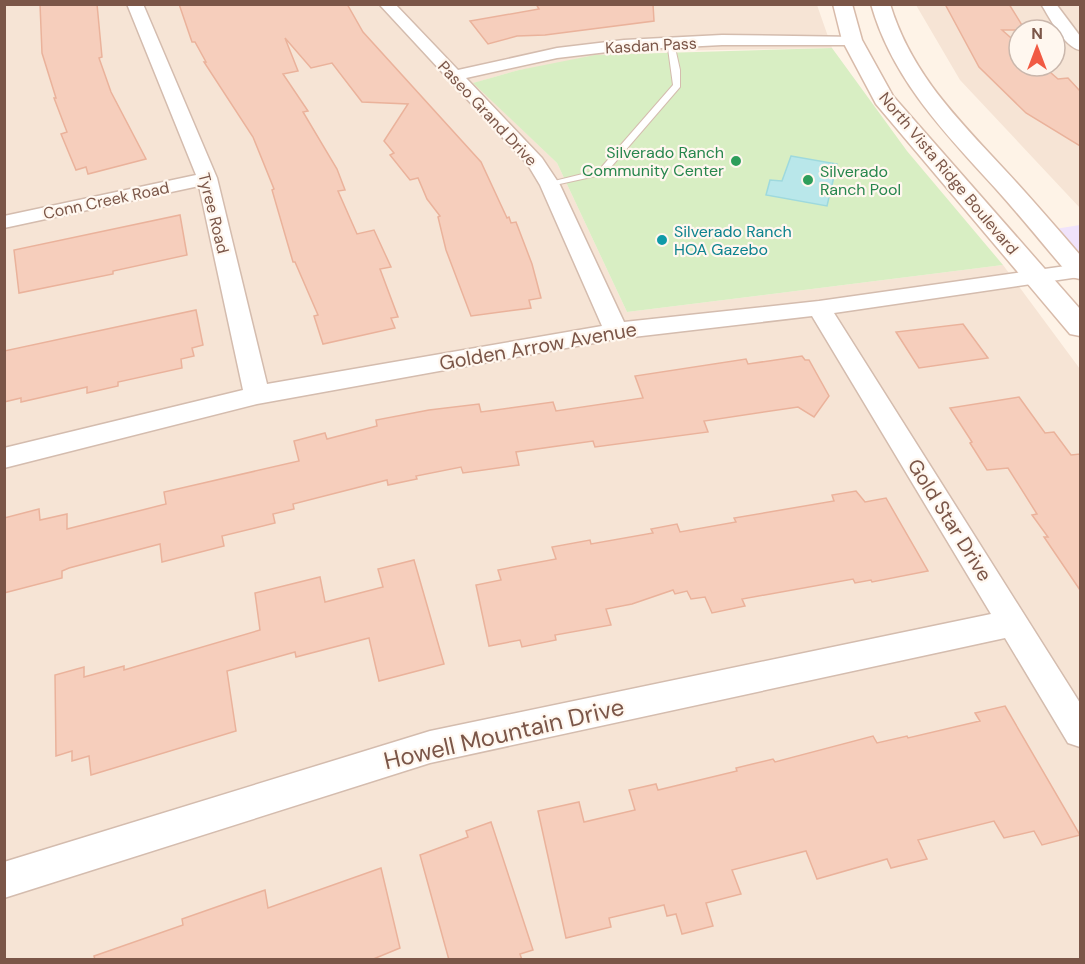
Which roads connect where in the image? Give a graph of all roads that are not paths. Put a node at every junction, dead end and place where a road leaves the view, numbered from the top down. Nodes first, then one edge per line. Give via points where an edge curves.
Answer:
1 (135, 4) edge
2 (386, 4) edge
3 (842, 4) edge
4 (880, 4) edge
5 (1048, 4) edge
6 (852, 40) junction
7 (670, 43) junction
8 (1080, 45) edge
9 (454, 76) junction
10 (207, 178) junction
11 (550, 185) junction
12 (4, 222) edge
13 (1080, 270) edge
14 (1036, 276) junction
15 (819, 308) junction
16 (1080, 327) edge
17 (616, 331) junction
18 (257, 395) junction
19 (4, 458) edge
20 (1013, 623) junction
21 (1080, 732) edge
22 (4, 880) edge

1 - 10 street, Tyree Road
2 - 9 street, Paseo Grand Drive
3 - 6 street, North Vista Ridge Boulevard
4 - 13 street, North Vista Ridge Boulevard via 892,40 918,83
5 - 8 street
6 - 7 street, Kasdan Pass
6 - 14 street, North Vista Ridge Boulevard via 884,99
7 - 9 street, Kasdan Pass via 533,57
7 - 11 lane via 677,85 603,172
9 - 11 street, Paseo Grand Drive via 535,162
10 - 12 street, Conn Creek Road
10 - 18 street, Tyree Road
11 - 17 street, Paseo Grand Drive
13 - 14 street, Golden Arrow Avenue
14 - 15 street, Golden Arrow Avenue
14 - 16 street, North Vista Ridge Boulevard
15 - 17 street, Golden Arrow Avenue
15 - 20 street, Gold Star Drive
17 - 18 street, Golden Arrow Avenue
18 - 19 street, Golden Arrow Avenue
20 - 21 street, Gold Star Drive
20 - 22 street, Howell Mountain Drive via 430,747

